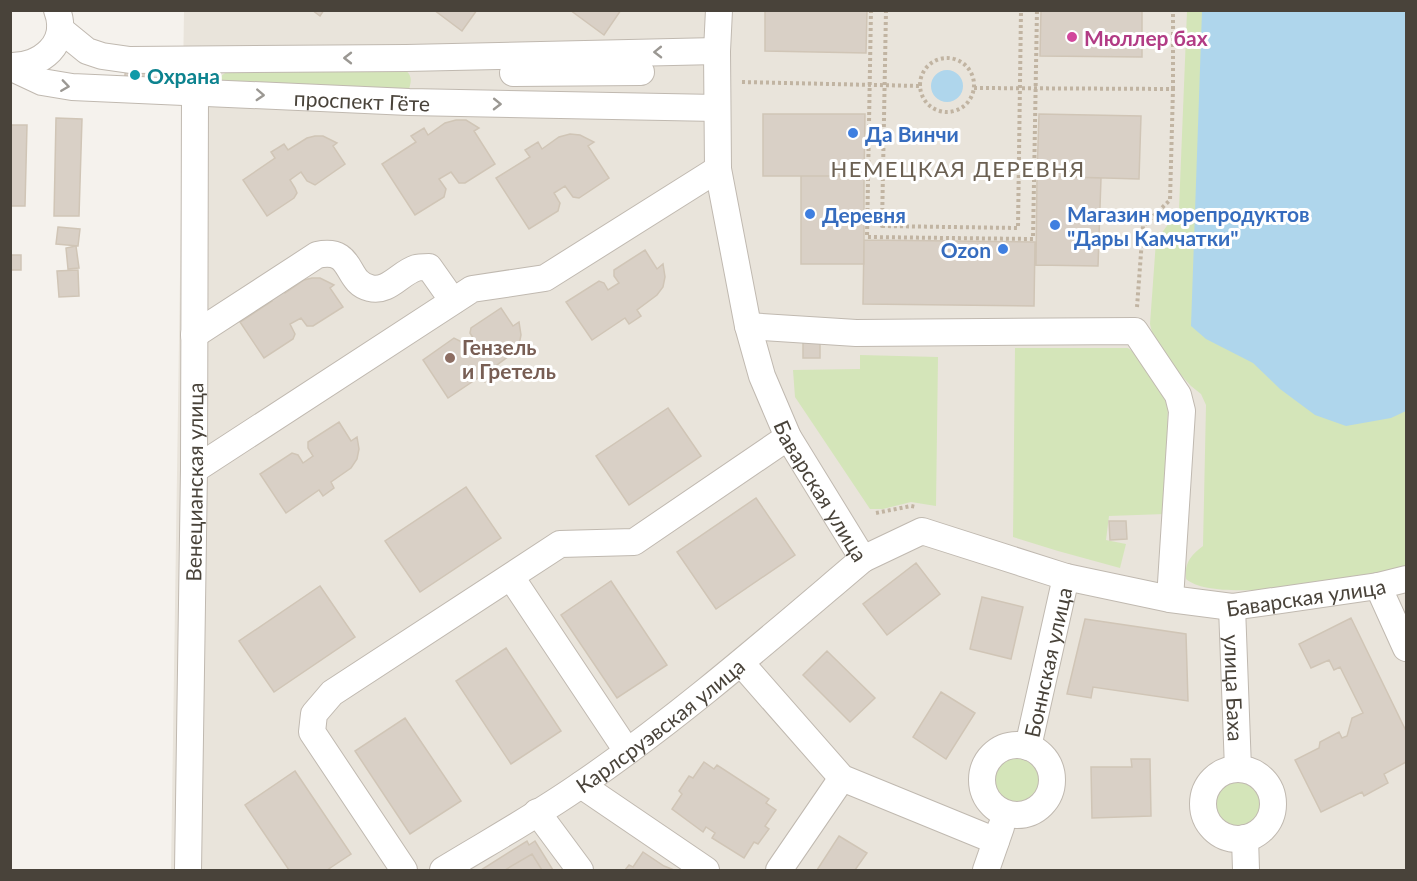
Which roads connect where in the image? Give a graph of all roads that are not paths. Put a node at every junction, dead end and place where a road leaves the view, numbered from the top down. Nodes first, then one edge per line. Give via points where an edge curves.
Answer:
1 (719, 10) edge
2 (59, 22) edge
3 (717, 51) junction
4 (406, 58) junction
5 (10, 67) edge
6 (195, 92) junction
7 (409, 102) junction
8 (717, 108) junction
9 (718, 169) junction
10 (453, 302) junction
11 (748, 326) junction
12 (194, 335) junction
13 (788, 437) junction
14 (194, 470) junction
15 (863, 559) junction
16 (512, 577) junction
17 (1066, 577) junction
18 (1407, 579) edge
19 (1378, 586) junction
20 (1170, 599) junction
21 (1232, 608) junction
22 (1407, 648) edge
23 (741, 663) junction
24 (1028, 747) junction
25 (627, 751) junction
26 (1238, 769) junction
27 (842, 778) junction
28 (581, 785) junction
29 (537, 812) junction
30 (1006, 813) junction
31 (1245, 838) junction
32 (996, 841) junction
33 (188, 870) edge
34 (404, 870) edge
35 (443, 870) edge
36 (580, 870) edge
37 (706, 870) edge
38 (779, 870) edge
39 (986, 870) edge
40 (1246, 870) edge

1 - 3 street, Баварская улица
4 -> 2 street, проспект Гёте via 130,60 87,51
2 - 5 street via 47,55 36,63
3 -> 4 street, проспект Гёте
3 - 8 street, Баварская улица
4 - 7 street via 460,73 641,80 462,86
5 -> 6 street, проспект Гёте via 42,82 72,87
6 -> 7 street, проспект Гёте
6 - 12 street, Венецианская улица
7 -> 8 street, проспект Гёте
8 - 9 street, Баварская улица
9 - 10 street via 545,278 472,289
9 - 11 street, Баварская улица
10 - 12 street via 429,267 416,268 384,287 373,289 359,285 343,258 328,252 317,255
10 - 14 street
11 - 13 street, Баварская улица via 762,376
11 - 20 street via 856,333 1135,331 1178,395 1182,411
12 - 14 street, Венецианская улица
13 - 15 street, Баварская улица
13 - 16 street via 634,542 560,544
14 - 33 street, Венецианская улица
15 - 17 street, Баварская улица via 922,531
15 - 23 street, Карлсруэвская улица
16 - 25 street
16 - 34 street via 332,693 314,714 312,732
17 - 20 street, Баварская улица
17 - 24 street, Боннская улица
18 - 19 street, Баварская улица
19 - 21 street, Баварская улица
19 - 22 street
20 - 21 street, Баварская улица
21 - 26 street, улица Баха
23 - 25 street, Карлсруэвская улица
23 - 27 street
24 - 30 street via 1006,747 988,762 984,772 986,795
24 - 30 street via 1046,760 1051,771 1050,793 1035,810
25 - 28 street, Карлсруэвская улица
26 - 31 street via 1259,776 1272,794 1271,817 1265,827
26 - 31 street via 1227,771 1209,785 1204,808 1207,819 1222,835
27 - 32 street
27 - 38 street
28 - 29 street, Карлсруэвская улица
28 - 37 street
29 - 35 street, Карлсруэвская улица
29 - 36 street
30 - 32 street
31 - 40 street
32 - 39 street

